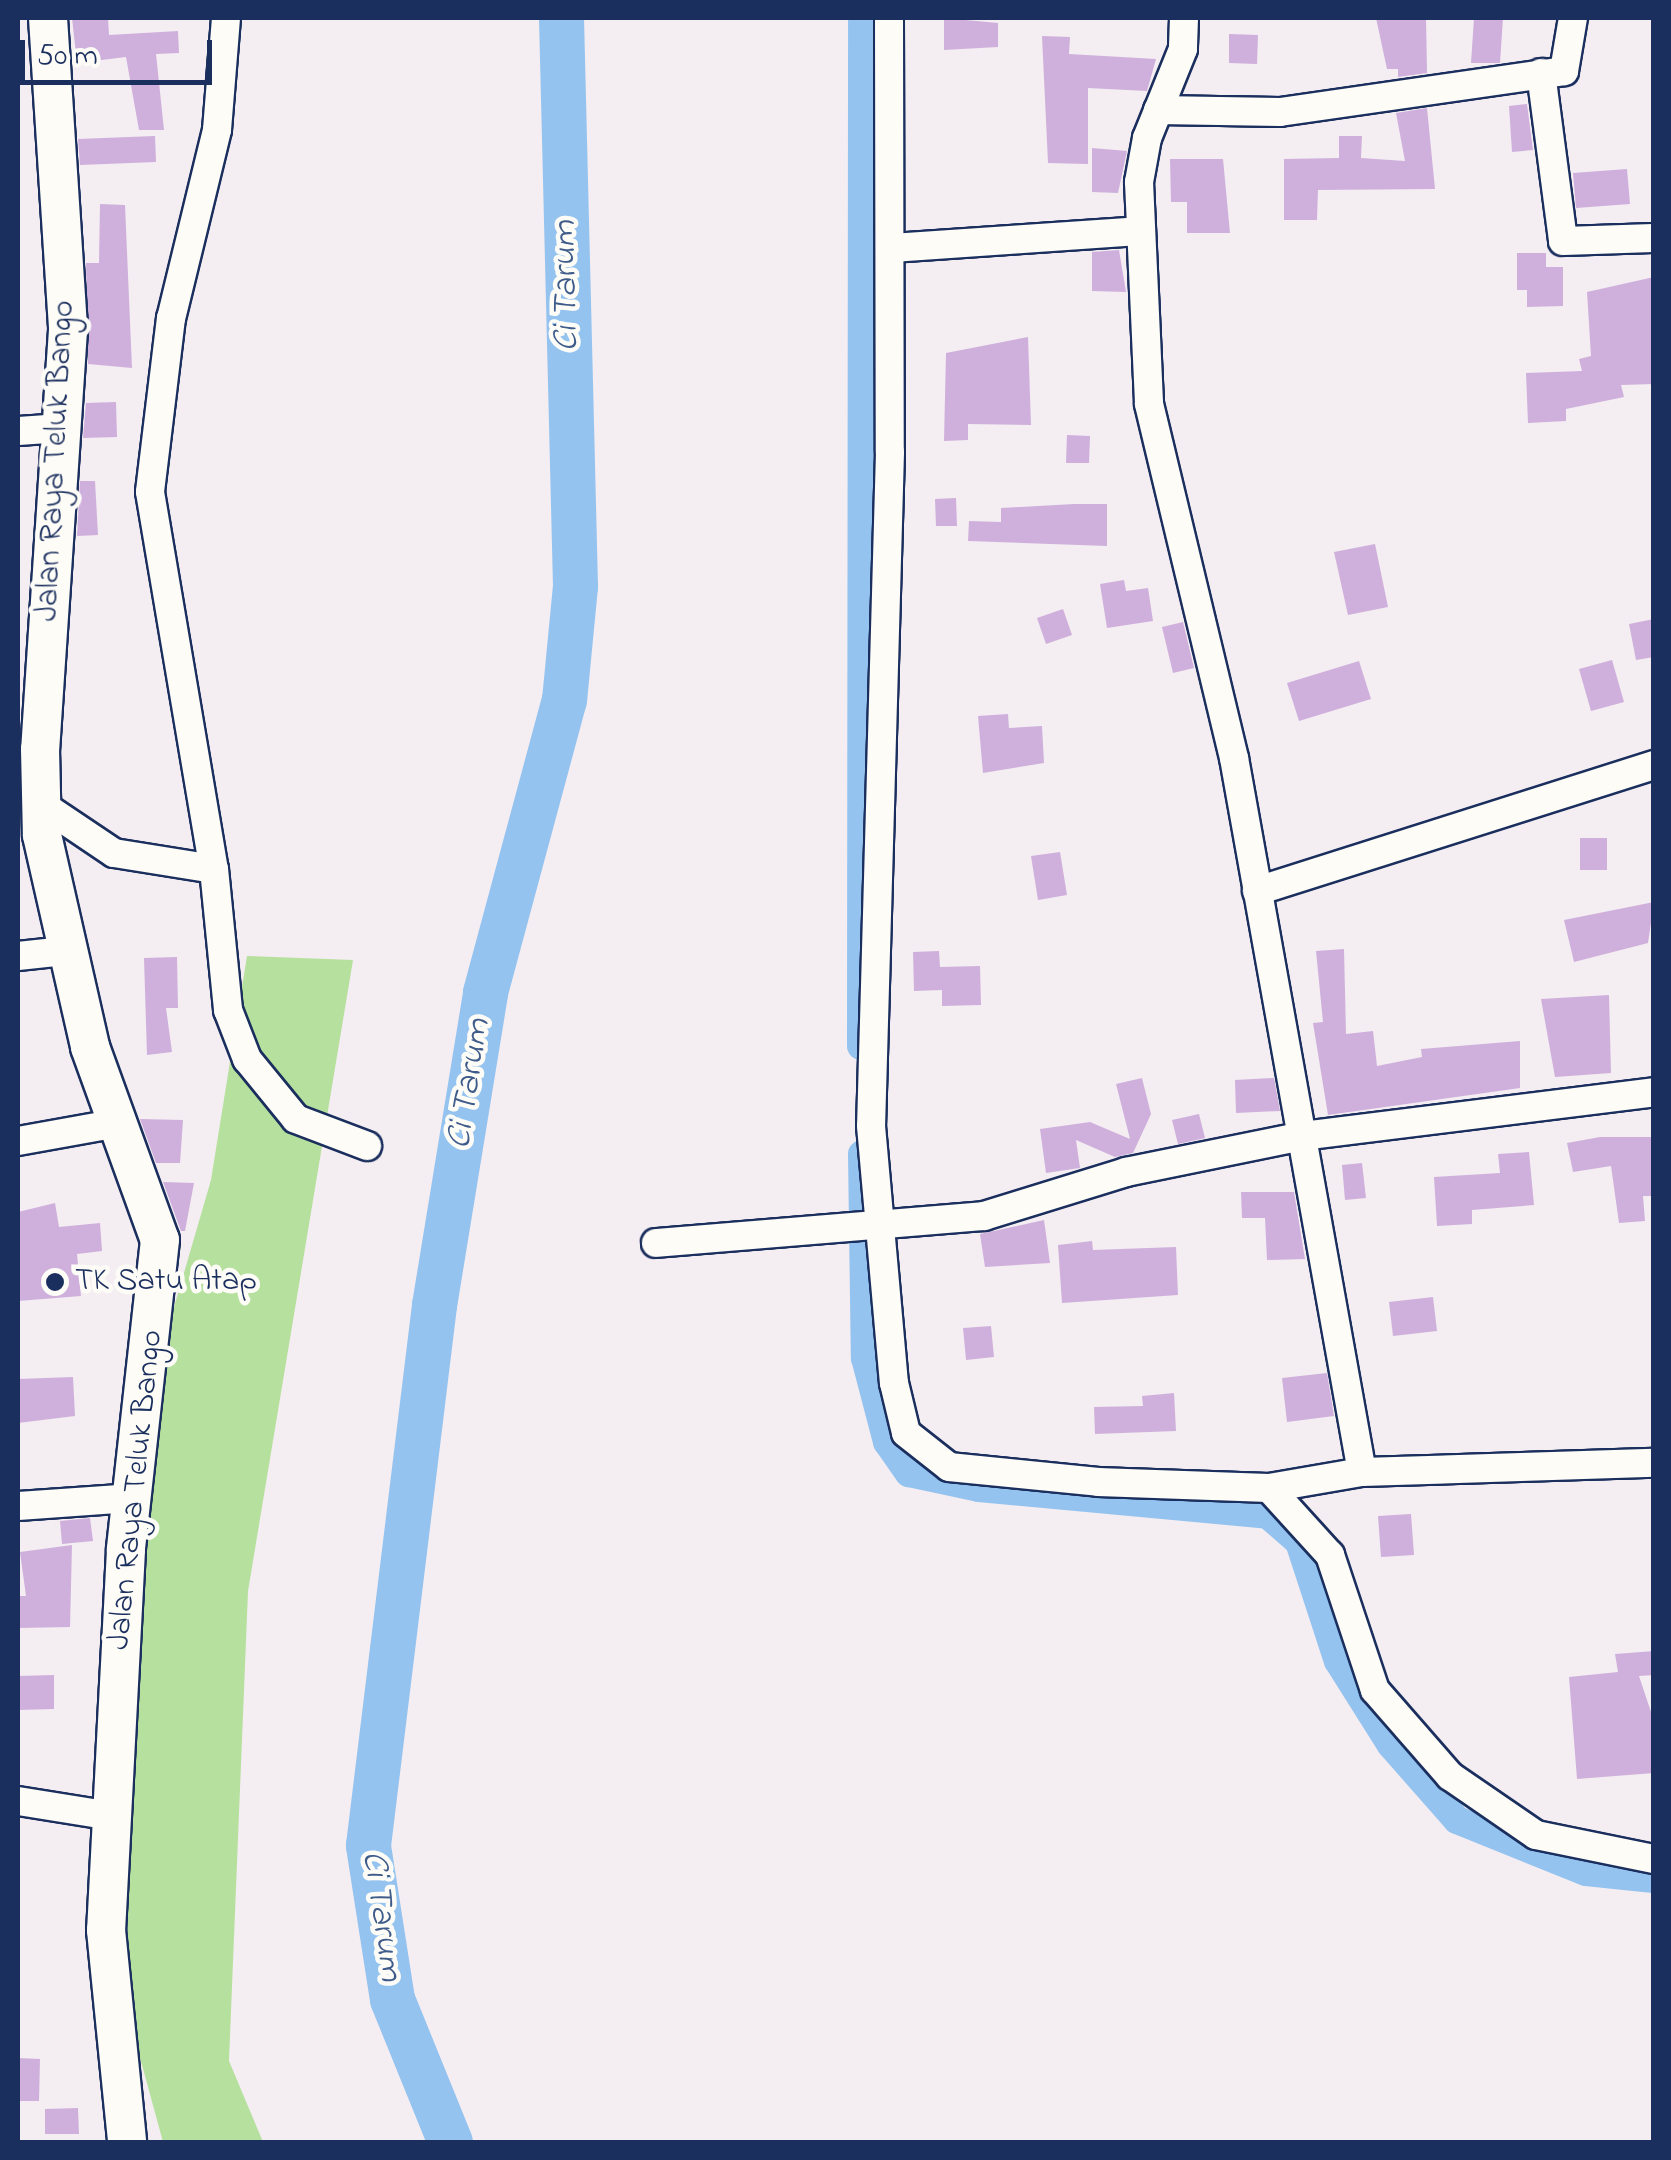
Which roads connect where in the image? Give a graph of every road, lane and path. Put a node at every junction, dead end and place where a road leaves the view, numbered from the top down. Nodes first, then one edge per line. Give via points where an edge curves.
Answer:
1 (48, 18) edge
2 (226, 18) edge
3 (888, 18) edge
4 (1184, 18) edge
5 (1573, 18) edge
6 (1541, 73) junction
7 (1158, 110) junction
8 (1139, 231) junction
9 (1654, 238) edge
10 (891, 248) junction
11 (62, 428) junction
12 (18, 431) edge
13 (31, 666) edge
14 (29, 748) edge
15 (1654, 764) edge
16 (41, 804) junction
17 (214, 868) junction
18 (1257, 891) junction
19 (64, 951) junction
20 (18, 956) edge
21 (1654, 1092) edge
22 (118, 1122) junction
23 (1303, 1136) junction
24 (18, 1142) edge
25 (367, 1146) dead end
26 (884, 1224) junction
27 (656, 1243) dead end
28 (1654, 1463) edge
29 (1362, 1472) junction
30 (1269, 1488) junction
31 (132, 1498) junction
32 (18, 1506) edge
33 (18, 1801) edge
34 (112, 1816) junction
35 (1654, 1858) edge
36 (127, 2142) edge

1 - 11 main road, Jalan Raya Teluk Bango via 68,239
2 - 17 street via 218,130 172,318 150,456 170,634
3 - 10 street
4 - 7 street via 1178,66
5 - 6 street via 1570,66
6 - 7 street via 1280,112
6 - 9 street via 1562,241
7 - 8 street via 1142,155
8 - 10 street
8 - 18 street via 1152,420 1224,706
10 - 26 street via 871,1126
11 - 12 street
11 - 13 main road, Jalan Raya Teluk Bango
13 - 14 main road, Jalan Raya Teluk Bango
14 - 16 main road, Jalan Raya Teluk Bango
15 - 18 street
16 - 17 street via 114,853
16 - 19 main road, Jalan Raya Teluk Bango
17 - 25 street via 228,1010 247,1059 296,1119
18 - 23 street
19 - 20 street
19 - 22 main road, Jalan Raya Teluk Bango
21 - 23 street
22 - 24 street
22 - 31 main road, Jalan Raya Teluk Bango via 160,1240
23 - 26 street via 1126,1172 984,1216
23 - 29 street
26 - 27 street
26 - 30 street via 894,1383 906,1433 928,1457 948,1467 1098,1482
28 - 29 street
29 - 30 street
30 - 35 street via 1330,1555 1364,1670 1384,1706 1450,1776 1536,1835
31 - 32 street
31 - 34 main road, Jalan Raya Teluk Bango
33 - 34 street
34 - 36 main road, Jalan Raya Teluk Bango via 106,1976

